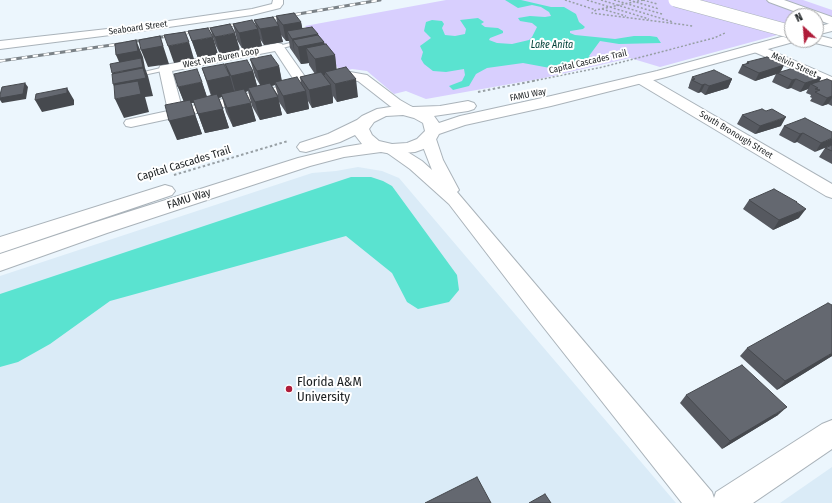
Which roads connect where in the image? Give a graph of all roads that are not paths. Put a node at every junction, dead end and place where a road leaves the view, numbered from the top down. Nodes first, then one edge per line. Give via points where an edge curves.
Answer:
1 (675, 0) edge
2 (773, 0) edge
3 (277, 3) edge
4 (832, 21) edge
5 (784, 30) edge
6 (784, 40) edge
7 (307, 41) edge
8 (0, 45) edge
9 (278, 47) junction
10 (756, 48) junction
11 (165, 69) junction
12 (130, 76) edge
13 (641, 79) junction
14 (362, 80) junction
15 (832, 82) edge
16 (304, 86) junction
17 (412, 112) junction
18 (176, 113) junction
19 (367, 120) junction
20 (131, 123) dead end
21 (431, 135) junction
22 (386, 148) junction
23 (832, 192) edge
24 (455, 200) junction
25 (0, 245) edge
26 (0, 263) edge
27 (832, 432) edge
28 (701, 503) edge
29 (727, 503) edge

1 - 5 street, bridge
2 - 4 street
3 - 8 street, Seaboard Street via 252,12
6 - 10 street, FAMU Way
7 - 9 lane
9 - 11 street, West Van Buren Loop
9 - 16 street
10 - 13 street, FAMU Way
10 - 15 street, Melvin Street
11 - 12 lane
11 - 18 street
13 - 17 street, FAMU Way via 562,89 448,110
13 - 21 street, FAMU Way via 460,121
13 - 23 street, South Bronough Street
14 - 16 street via 341,77
14 - 17 street
14 - 19 street via 375,103
16 - 18 street
17 - 19 street, FAMU Way via 390,111
17 - 21 street via 432,123
18 - 20 street
19 - 22 street via 361,129 364,137 368,142
19 - 25 street, FAMU Way via 326,141
21 - 22 street, FAMU Way via 416,146
21 - 24 street via 435,160
22 - 24 street via 416,165
22 - 26 street, FAMU Way via 338,153 304,162
24 - 28 street
27 - 29 street

